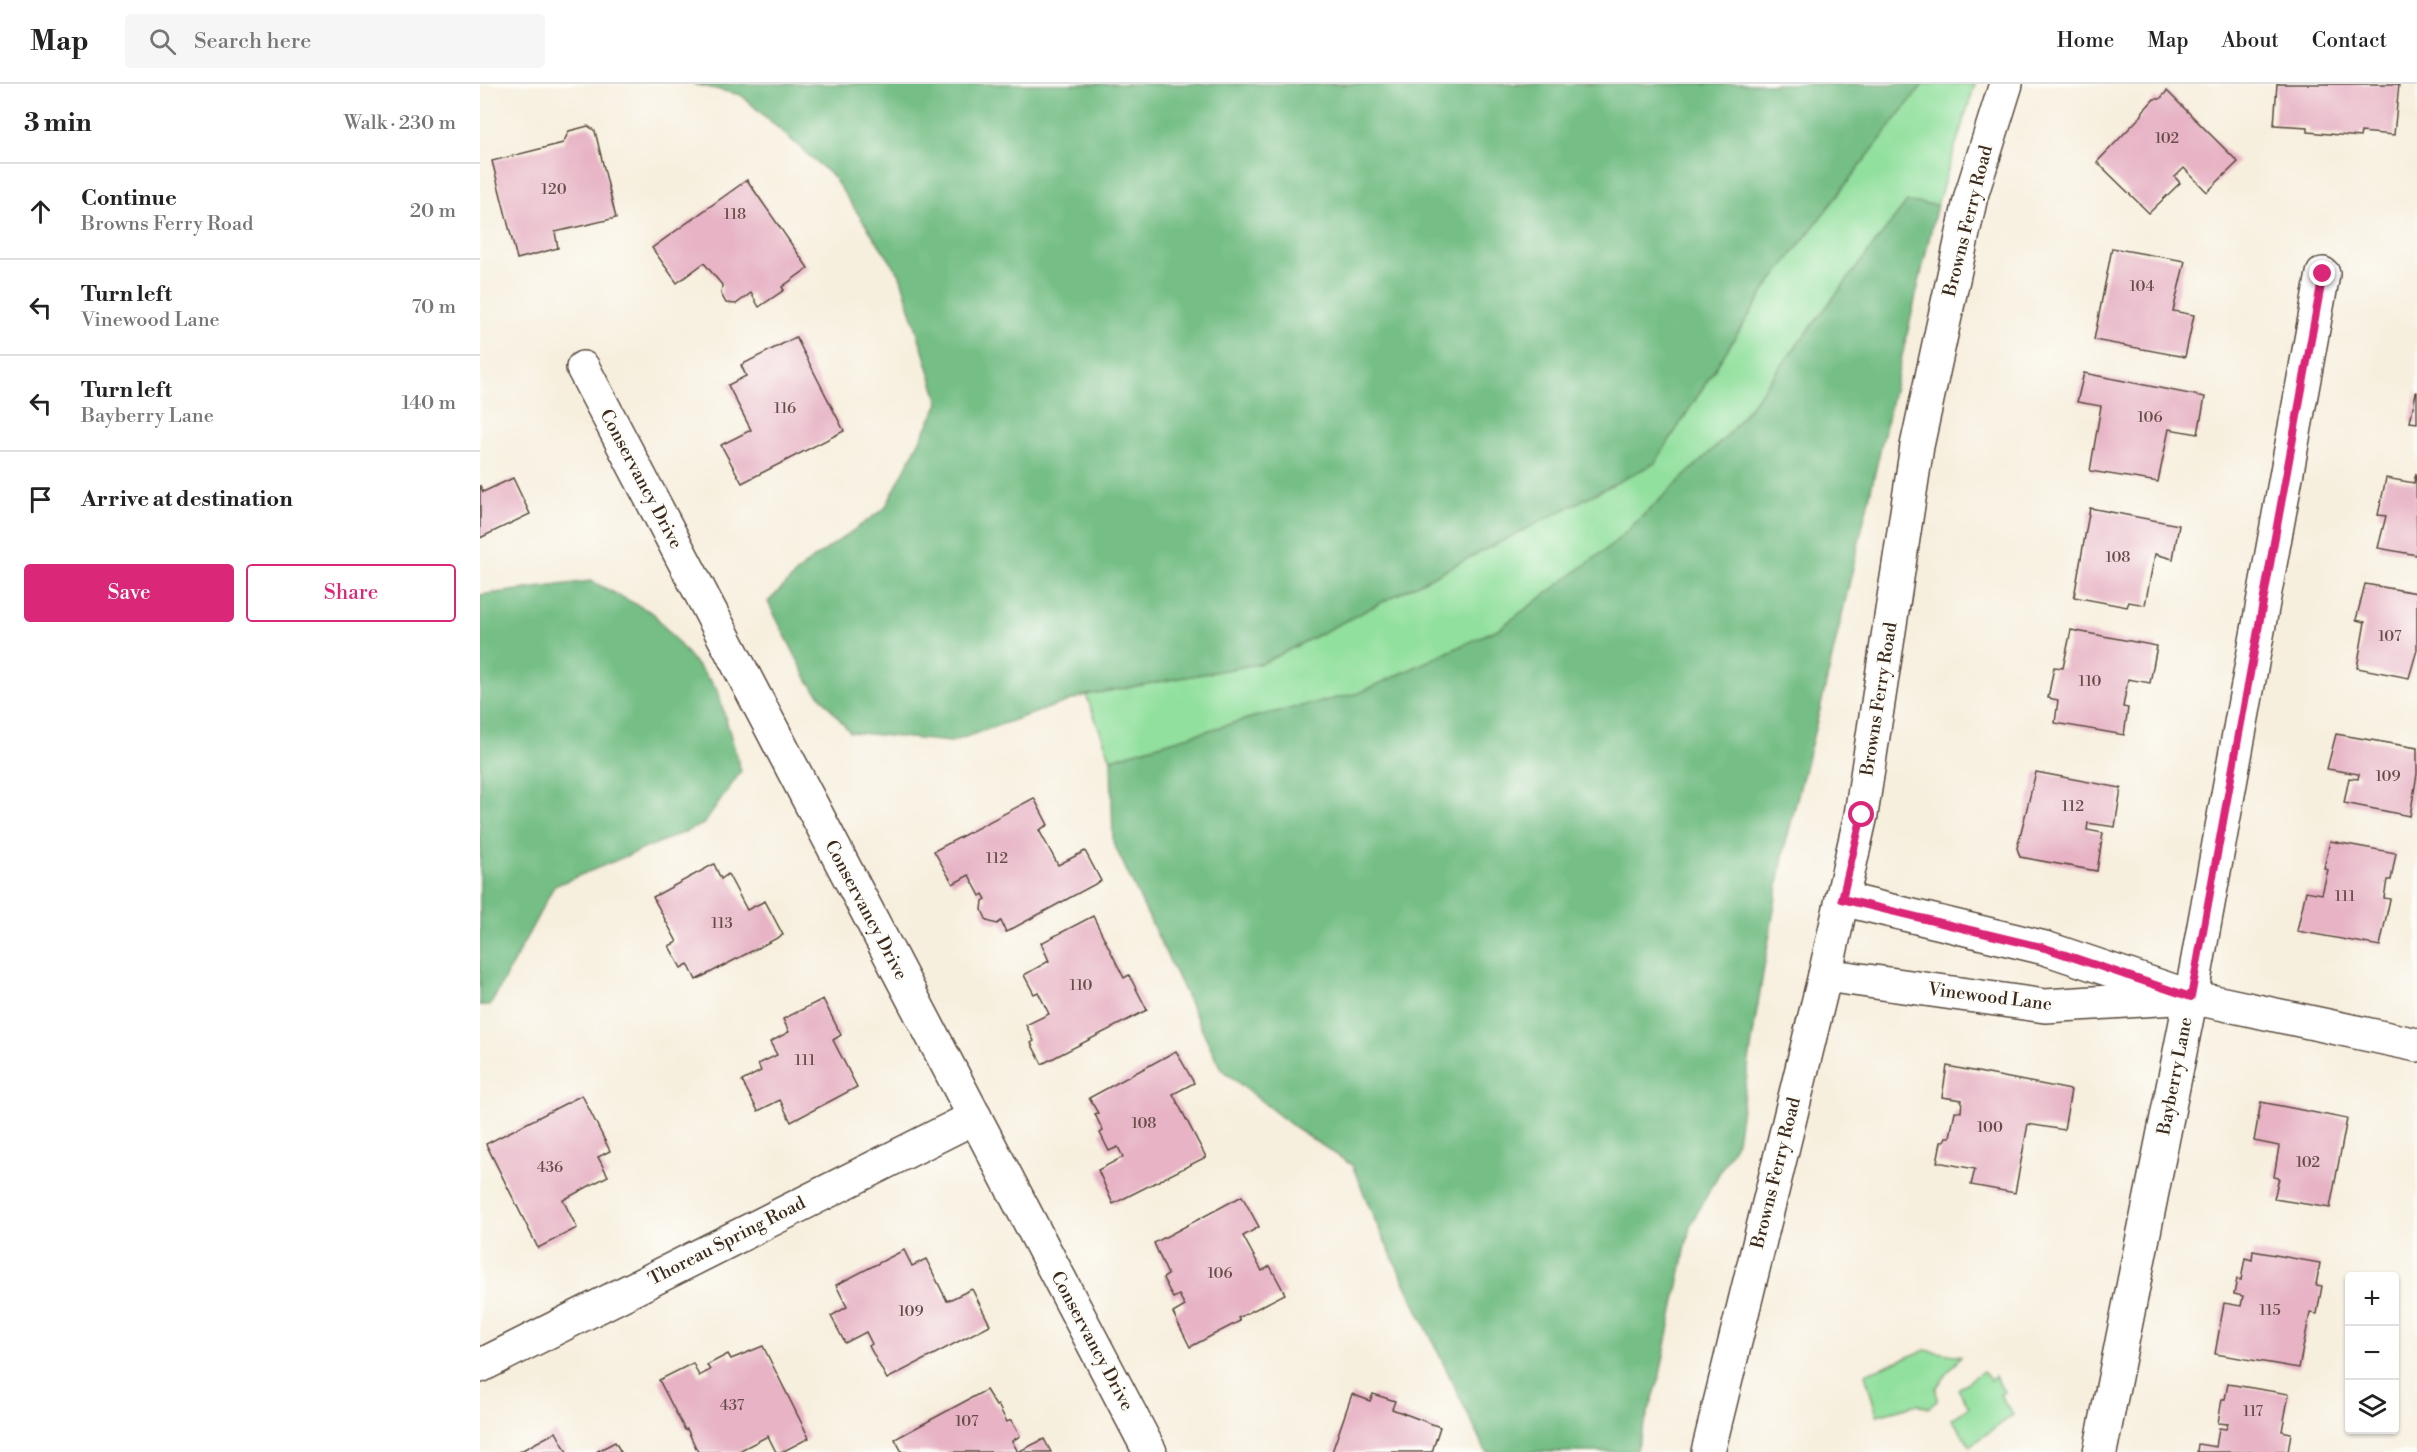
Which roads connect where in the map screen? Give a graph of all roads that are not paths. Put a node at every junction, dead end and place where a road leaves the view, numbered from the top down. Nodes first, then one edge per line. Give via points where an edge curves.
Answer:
1 (2006, 84) edge
2 (2323, 274) dead end
3 (583, 368) dead end
4 (1842, 899) junction
5 (1825, 975) junction
6 (2191, 997) junction
7 (2417, 1045) edge
8 (975, 1117) junction
9 (480, 1366) edge
10 (1150, 1452) edge
11 (1708, 1452) edge
12 (2100, 1452) edge

1 - 4 street, Browns Ferry Road via 1971,196 1917,446 1862,815
2 - 6 street, Bayberry Lane
3 - 8 street, Conservancy Drive
4 - 5 street, Browns Ferry Road
4 - 6 street, Vinewood Lane via 2045,948
5 - 6 street, Vinewood Lane via 2045,1006
5 - 11 street, Browns Ferry Road
6 - 7 street, Vinewood Lane
6 - 12 street, Bayberry Lane
8 - 9 street, Thoreau Spring Road
8 - 10 street, Conservancy Drive

